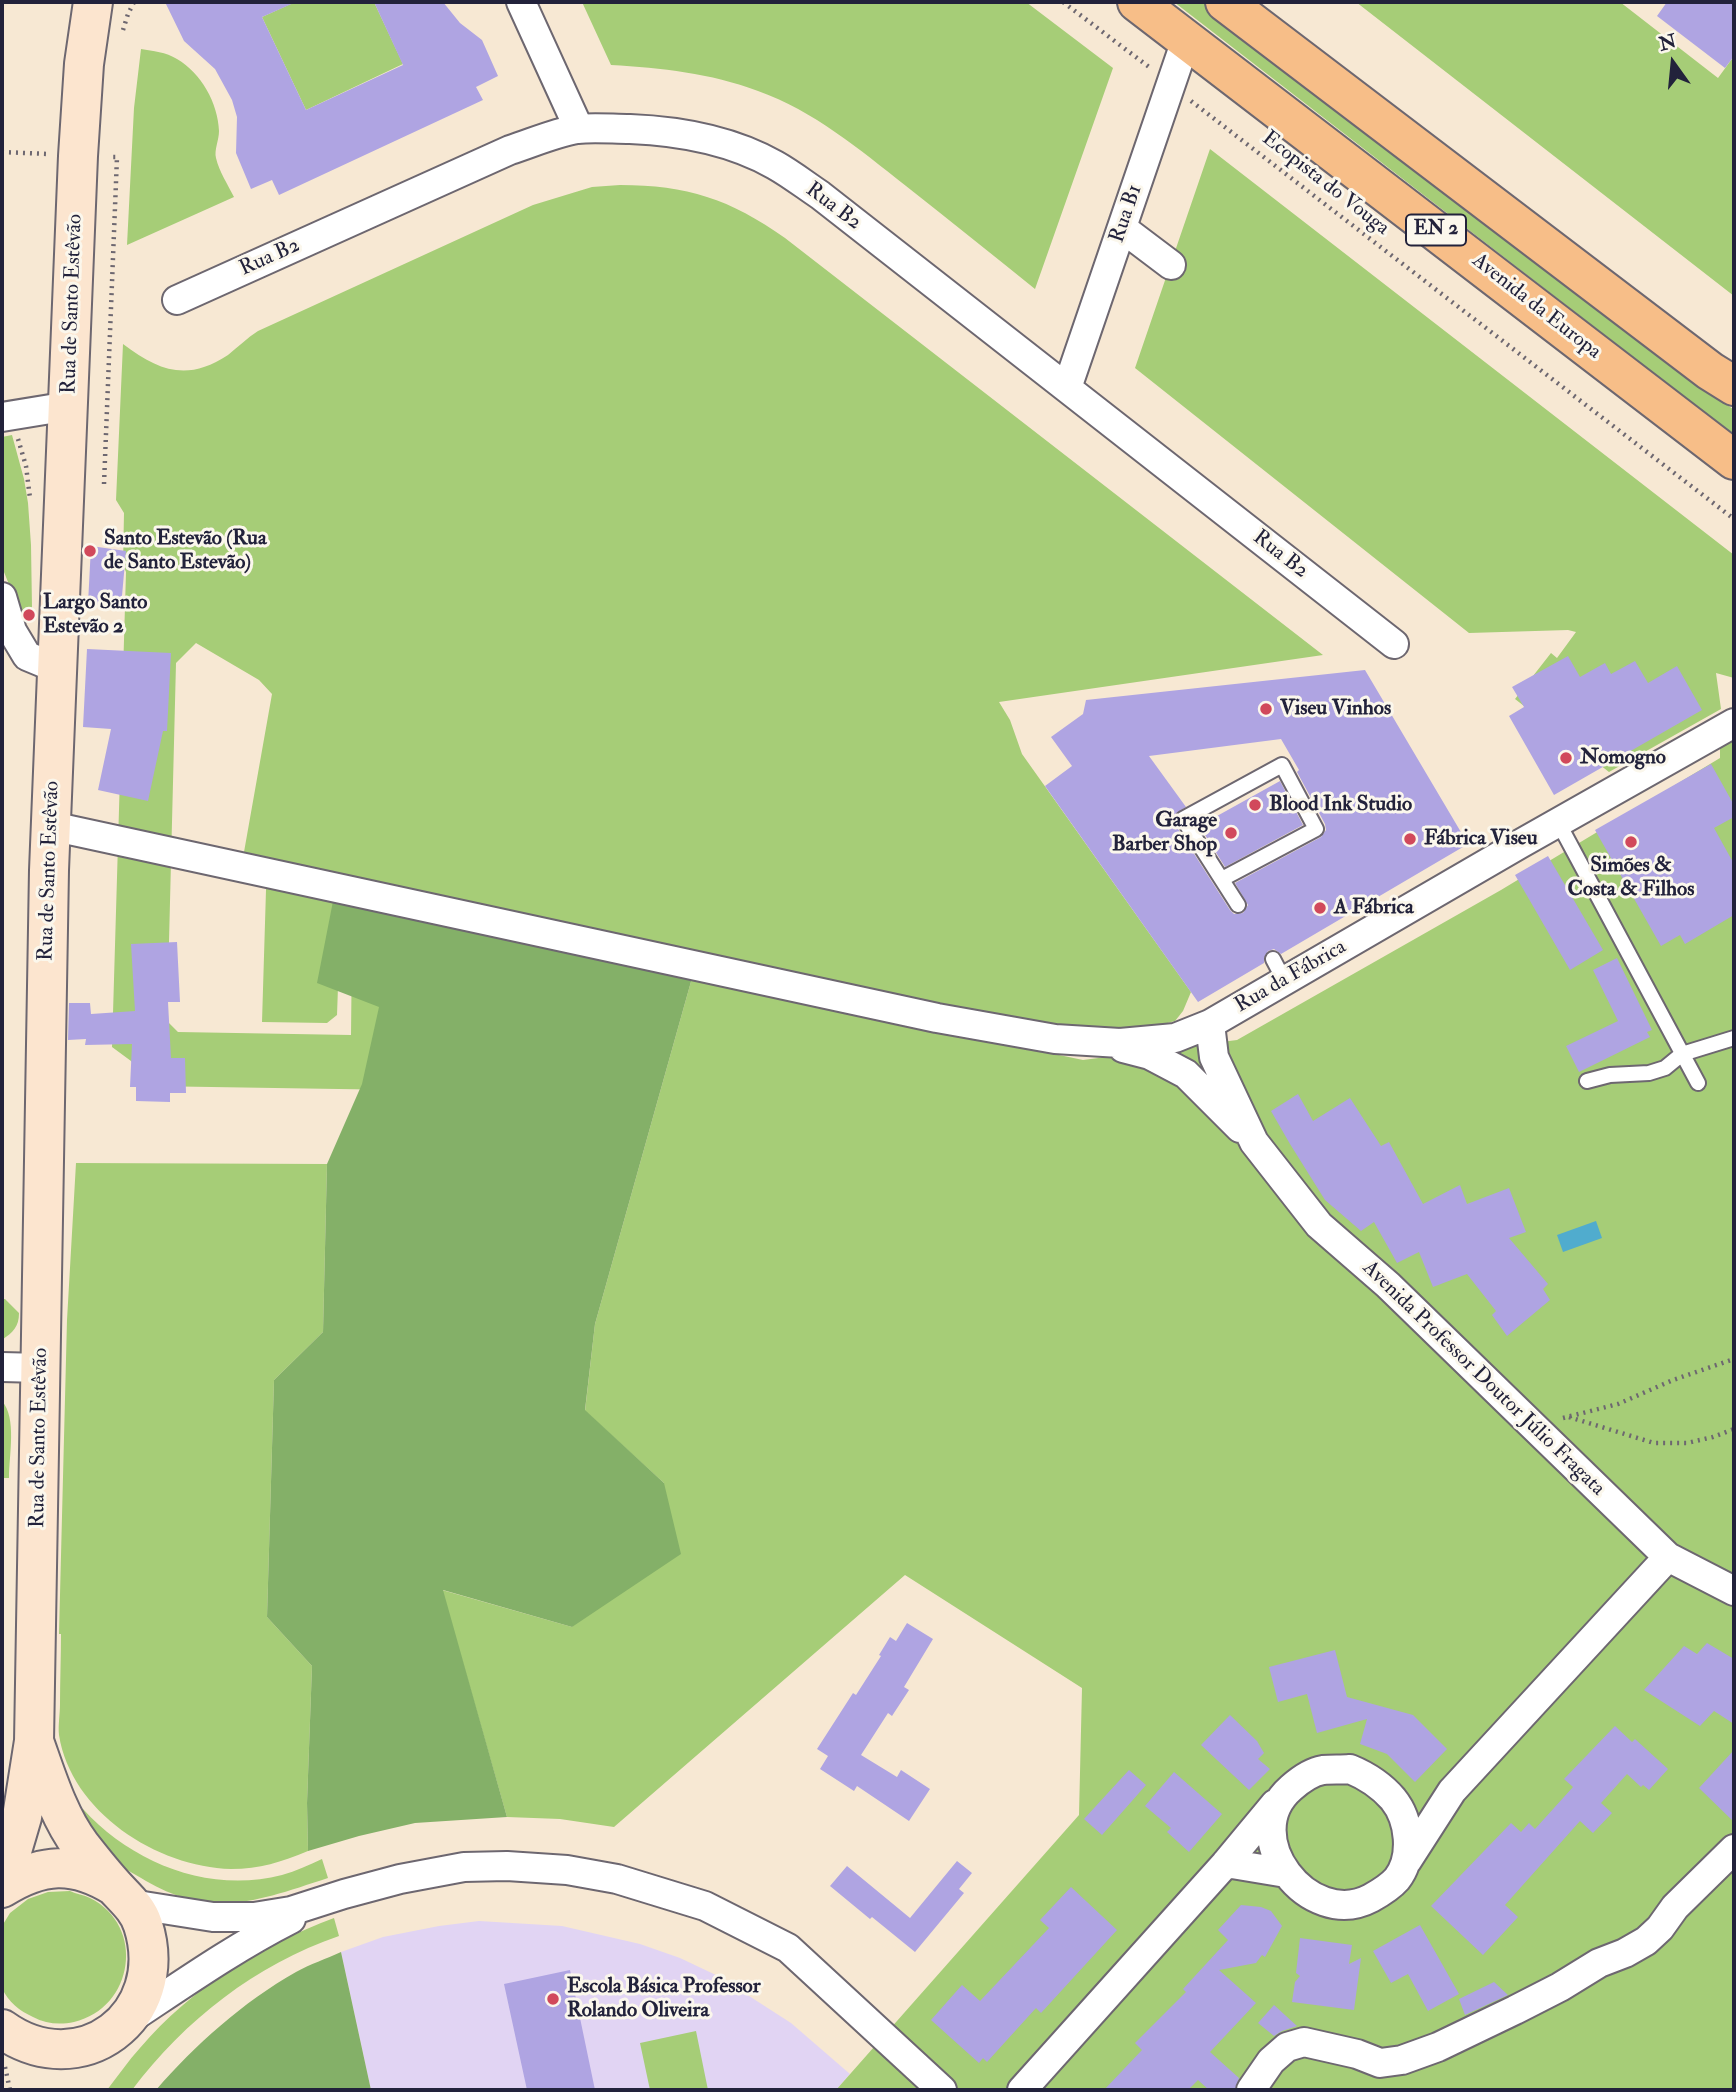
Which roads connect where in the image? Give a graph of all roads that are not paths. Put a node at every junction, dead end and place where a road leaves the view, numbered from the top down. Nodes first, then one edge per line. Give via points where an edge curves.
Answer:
1 (521, 2) edge
2 (1137, 2) edge
3 (1236, 6) edge
4 (93, 9) edge
5 (1186, 40) junction
6 (579, 129) junction
7 (1122, 228) junction
8 (1171, 265) dead end
9 (177, 300) dead end
10 (1734, 386) edge
11 (1067, 388) junction
12 (69, 406) junction
13 (2, 417) edge
14 (1734, 460) edge
15 (2, 597) edge
16 (1394, 645) dead end
17 (56, 668) junction
18 (1734, 723) edge
19 (1558, 822) junction
20 (51, 826) junction
21 (1222, 879) junction
22 (1238, 905) dead end
23 (1210, 1024) junction
24 (1734, 1038) edge
25 (1100, 1042) junction
26 (1682, 1054) junction
27 (1587, 1081) dead end
28 (1698, 1083) dead end
29 (1254, 1142) junction
30 (2, 1367) edge
31 (41, 1368) junction
32 (1668, 1557) junction
33 (1734, 1591) edge
34 (34, 1741) junction
35 (1452, 1791) junction
36 (1283, 1795) junction
37 (1395, 1802) junction
38 (1734, 1849) edge
39 (1407, 1861) junction
40 (1226, 1863) junction
41 (1286, 1872) junction
42 (2, 1886) edge
43 (344, 1894) junction
44 (124, 1896) junction
45 (123, 2024) junction
46 (2, 2029) edge
47 (942, 2090) edge
48 (1022, 2090) edge
49 (1251, 2090) edge

1 - 6 street
2 - 5 main road, Avenida da Europa / EN 2
3 - 10 main road, EN 2
4 - 12 street, Rua de Santo Estêvão via 79,146
5 - 7 street, Rua B1
5 - 14 main road, Avenida da Europa / EN 2
6 - 9 street, Rua B2 via 510,150
6 - 11 street, Rua B2 via 645,130 705,138 775,165
7 - 8 street
7 - 11 street, Rua B1
11 - 16 street, Rua B2
12 - 13 street
12 - 17 street, Rua de Santo Estêvão
15 - 17 street via 12,631 27,656
17 - 20 street, Rua de Santo Estêvão
18 - 19 street, Rua da Fábrica
19 - 23 street, Rua da Fábrica via 1278,969
19 - 26 lane
20 - 25 street, Rua da Fábrica via 937,1018 1055,1040
20 - 31 street, Rua de Santo Estêvão
21 - 21 lane via 1183,819 1282,765 1316,829
21 - 22 lane
23 - 25 street, Rua da Fábrica via 1175,1038
23 - 29 street, Avenida Professor Doutor Júlio Fragata via 1214,1057
24 - 26 lane
25 - 29 street, Avenida Professor Doutor Júlio Fragata via 1150,1055 1186,1074
26 - 27 lane via 1665,1068 1649,1073 1610,1074
26 - 28 lane
29 - 32 street, Avenida Professor Doutor Júlio Fragata via 1319,1225 1388,1285
30 - 31 street
31 - 34 street, Rua de Santo Estêvão
32 - 33 street, Avenida Professor Doutor Júlio Fragata
32 - 35 street
34 - 42 street via 22,1817
34 - 44 street via 62,1814 79,1844
35 - 37 street via 1422,1803
35 - 39 street
36 - 37 street via 1302,1778 1322,1770 1350,1769 1380,1786
36 - 40 street
36 - 41 street via 1273,1818 1272,1836 1276,1857
37 - 39 street via 1408,1840
38 - 49 street via 1646,1941 1526,2004 1402,2060 1380,2063 1328,2046 1296,2044 1271,2061
39 - 41 street via 1381,1892 1361,1903 1340,1905 1318,1900
40 - 41 street
40 - 48 street
42 - 44 street via 50,1868 77,1870 98,1877
43 - 44 street via 254,1917 213,1917
43 - 45 street via 251,1940
43 - 47 street via 464,1867 507,1866 617,1879 705,1906 788,1948
44 - 45 street via 142,1922 150,1949 149,1976 140,2002
45 - 46 street via 101,2040 74,2049 46,2049 18,2041

